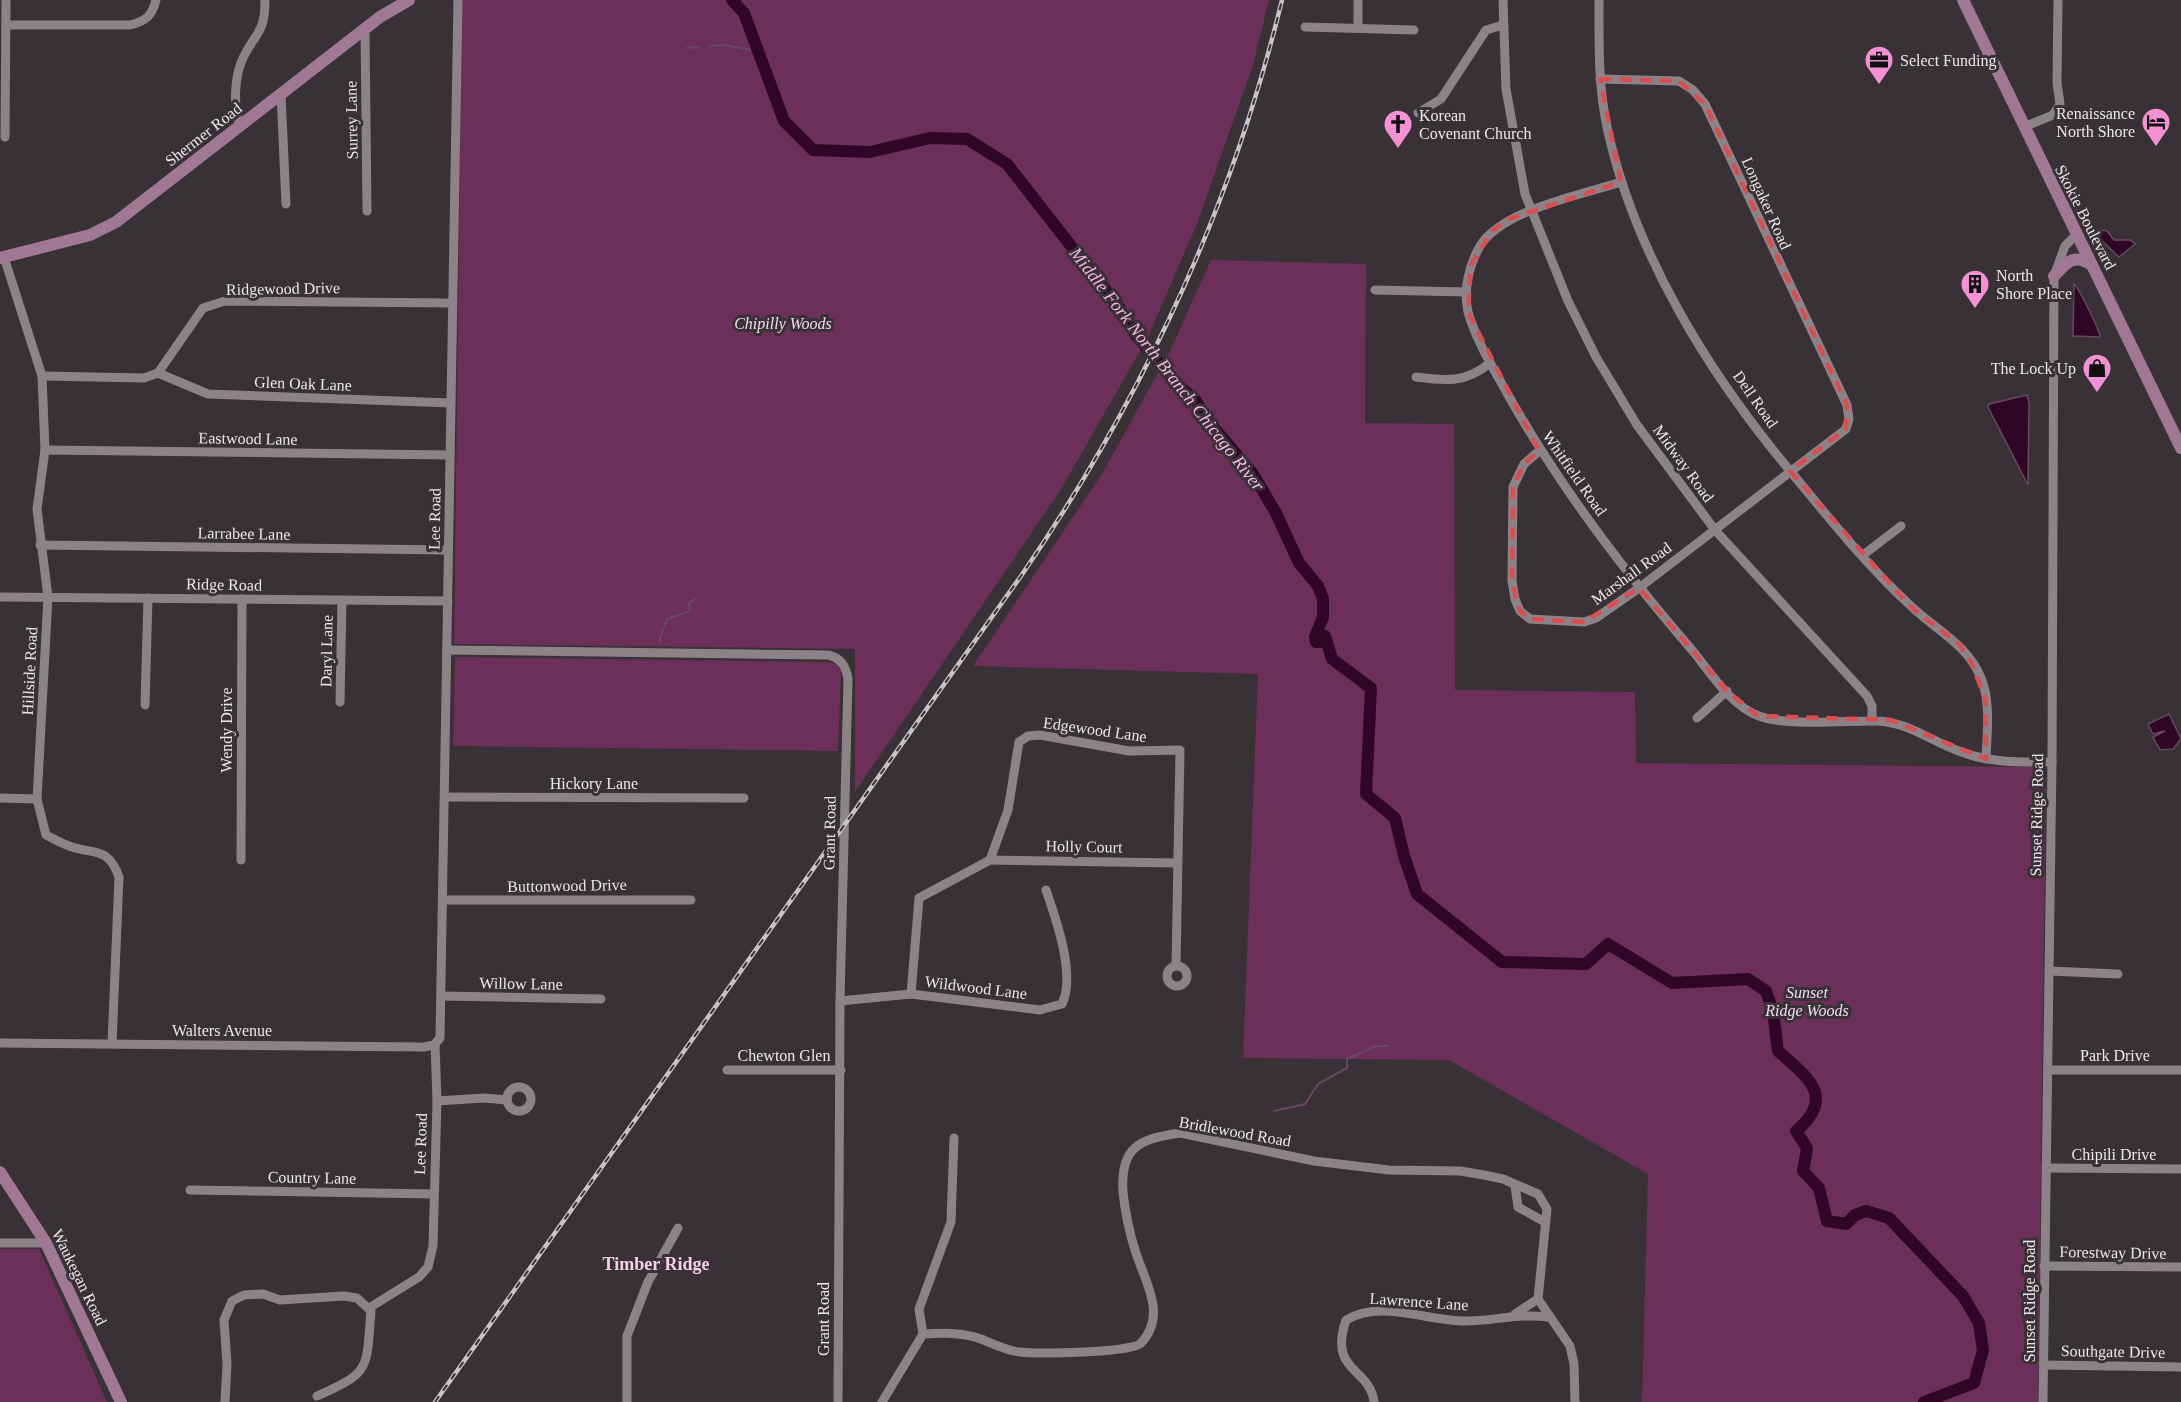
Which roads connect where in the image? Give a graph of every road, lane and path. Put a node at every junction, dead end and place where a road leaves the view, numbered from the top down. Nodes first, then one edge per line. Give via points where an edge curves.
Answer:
1 (6, 0) edge
2 (156, 0) edge
3 (265, 0) edge
4 (458, 0) edge
5 (1358, 0) edge
6 (1503, 0) edge
7 (1599, 0) edge
8 (1963, 0) edge
9 (2058, 0) edge
10 (400, 2) edge
11 (6, 25) junction
12 (1503, 25) junction
13 (1305, 27) dead end
14 (1358, 28) junction
15 (365, 29) junction
16 (1414, 30) dead end
17 (1600, 79) junction
18 (281, 94) junction
19 (1418, 113) dead end
20 (240, 126) junction
21 (2024, 127) junction
22 (5, 137) dead end
23 (1621, 182) junction
24 (286, 204) dead end
25 (368, 211) dead end
26 (1531, 211) junction
27 (2077, 234) junction
28 (2, 257) edge
29 (2092, 265) junction
30 (2055, 276) junction
31 (1376, 290) dead end
32 (1466, 292) junction
33 (453, 303) junction
34 (1490, 363) junction
35 (158, 373) junction
36 (42, 376) junction
37 (1416, 377) dead end
38 (451, 403) junction
39 (1849, 418) joint
40 (2181, 447) edge
41 (45, 450) junction
42 (1539, 451) junction
43 (450, 455) junction
44 (1790, 471) junction
45 (1901, 526) dead end
46 (1715, 530) junction
47 (40, 546) junction
48 (448, 550) junction
49 (1863, 555) junction
50 (1639, 588) junction
51 (0, 597) edge
52 (48, 597) junction
53 (148, 598) junction
54 (242, 599) junction
55 (342, 600) junction
56 (448, 601) junction
57 (447, 650) junction
58 (1727, 691) junction
59 (340, 702) dead end
60 (145, 705) dead end
61 (1696, 718) dead end
62 (1872, 721) junction
63 (1986, 759) junction
64 (2052, 762) junction
65 (445, 797) junction
66 (0, 798) edge
67 (744, 798) dead end
68 (37, 799) junction
69 (241, 860) dead end
70 (990, 860) junction
71 (1177, 863) junction
72 (1046, 890) dead end
73 (444, 900) junction
74 (691, 900) dead end
75 (1176, 966) dead end
76 (2050, 971) junction
77 (2118, 974) dead end
78 (911, 994) junction
79 (441, 996) junction
80 (601, 999) dead end
81 (840, 1001) junction
82 (438, 1041) junction
83 (0, 1043) edge
84 (112, 1044) junction
85 (727, 1070) dead end
86 (841, 1070) junction
87 (2048, 1070) junction
88 (2181, 1070) edge
89 (507, 1100) dead end
90 (437, 1101) junction
91 (954, 1138) dead end
92 (2046, 1168) junction
93 (2181, 1169) edge
94 (0, 1172) edge
95 (1515, 1186) junction
96 (190, 1190) dead end
97 (434, 1194) junction
98 (1545, 1222) junction
99 (678, 1228) dead end
100 (0, 1243) edge
101 (46, 1243) junction
102 (2044, 1266) junction
103 (2181, 1268) edge
104 (1538, 1299) junction
105 (369, 1308) junction
106 (1513, 1315) junction
107 (1548, 1317) junction
108 (923, 1334) junction
109 (2044, 1365) junction
110 (2181, 1367) edge
111 (317, 1396) dead end
112 (121, 1402) edge
113 (225, 1402) edge
114 (627, 1402) edge
115 (838, 1402) edge
116 (882, 1402) edge
117 (1374, 1402) edge
118 (1575, 1402) edge
119 (2043, 1402) edge

1 - 11 street
2 - 11 street via 152,14 130,26
3 - 20 street via 263,26 244,56 238,75 236,109
4 - 33 street, Lee Road
5 - 14 street
6 - 12 street, Midway Road
7 - 17 street, Dell Road
8 - 21 main road, Skokie Boulevard
9 - 21 street via 2060,104 2053,115
10 - 15 main road, Shermer Road
11 - 22 street
12 - 19 street via 1486,30 1441,99
12 - 26 street, Midway Road via 1510,125
13 - 14 street
14 - 16 street
15 - 18 main road, Shermer Road
15 - 25 street, Surrey Lane
17 - 23 street, Dell Road
17 - 39 street, Longaker Road via 1679,81 1705,104 1847,405
18 - 20 main road, Shermer Road
18 - 24 street
20 - 28 main road, Shermer Road via 103,230
21 - 27 main road, Skokie Boulevard
23 - 26 street, Whitfield Road
23 - 44 street, Dell Road via 1663,279 1701,346
26 - 32 street, Whitfield Road via 1492,231 1471,265
26 - 46 street, Midway Road via 1596,357 1637,425
27 - 29 main road, Skokie Boulevard
27 - 30 street, Sunset Ridge Road via 2065,246
28 - 36 street, Hillside Road
29 - 30 main road via 2079,258 2071,259
29 - 40 main road, Skokie Boulevard
30 - 64 street, Sunset Ridge Road
31 - 32 street
32 - 34 street, Whitfield Road via 1468,312
33 - 35 street, Ridgewood Drive via 225,301 203,308
33 - 38 street, Lee Road
34 - 37 street via 1475,375 1460,378
34 - 42 street, Whitfield Road
35 - 36 street via 144,378
35 - 38 street, Glen Oak Lane via 208,394
36 - 41 street, Hillside Road
38 - 43 street, Lee Road
39 - 44 street, Marshall Road via 1845,429
41 - 43 street, Eastwood Lane
41 - 47 street, Hillside Road via 37,509
42 - 50 street, Whitfield Road
42 - 50 street, Marshall Road via 1524,464 1514,487 1512,581 1520,610 1530,619 1584,622
43 - 48 street, Lee Road
44 - 46 street, Marshall Road
44 - 49 street, Dell Road
45 - 49 street
46 - 50 street, Marshall Road
46 - 62 street, Midway Road via 1868,696
47 - 48 street, Larrabee Lane
47 - 52 street, Hillside Road
48 - 56 street, Lee Road
49 - 63 street, Dell Road via 1912,608 1959,644 1981,678 1988,718
50 - 58 street, Whitfield Road
51 - 52 street, Ridge Road
52 - 53 street, Ridge Road
52 - 68 street, Hillside Road
53 - 54 street, Ridge Road
53 - 60 street
54 - 55 street, Ridge Road
54 - 69 street, Wendy Drive
55 - 56 street, Ridge Road
55 - 59 street, Daryl Lane
56 - 57 street, Lee Road
57 - 65 street, Lee Road
57 - 81 street, Grant Road via 837,657 844,664 848,679
58 - 61 street
58 - 62 street, Whitfield Road via 1758,716
62 - 63 street via 1891,720 1907,725 1943,745
63 - 64 street
64 - 76 street, Sunset Ridge Road
65 - 67 street, Hickory Lane
65 - 73 street, Lee Road
66 - 68 street
68 - 84 street, Hillside Road via 46,835 70,846 102,853 114,863 119,877
70 - 71 street, Holly Court
70 - 71 street, Edgewood Lane via 1008,810 1019,742 1040,735 1129,751 1180,750
70 - 78 street via 919,898
71 - 75 street, Edgewood Lane
72 - 78 street, Wildwood Lane via 1058,923 1065,971 1062,1004 1040,1010
73 - 74 street, Buttonwood Drive
73 - 79 street, Lee Road
76 - 77 street
76 - 87 street, Sunset Ridge Road
78 - 81 street, Wildwood Lane
79 - 80 street, Willow Lane
79 - 82 street, Lee Road
81 - 86 street, Grant Road
82 - 84 street, Walters Avenue via 424,1047
82 - 90 street, Lee Road
83 - 84 street, Walters Avenue
85 - 86 street, Chewton Glen
86 - 115 street, Grant Road
87 - 88 street, Park Drive
87 - 92 street, Sunset Ridge Road
89 - 90 street
90 - 97 street, Lee Road
91 - 108 street via 951,1222 919,1309
92 - 93 street, Chipili Drive
92 - 102 street, Sunset Ridge Road
94 - 101 main road, Waukegan Road
95 - 98 street via 1518,1207
95 - 98 street, Bridlewood Road via 1538,1194 1544,1201
95 - 108 street, Bridlewood Road via 1503,1179 1460,1171 1389,1170 1286,1156 1180,1133 1160,1136 1138,1144 1127,1155 1124,1165 1127,1218 1152,1294 1152,1327 1140,1344 1113,1352 1019,1353 965,1335
96 - 97 street, Country Lane
97 - 105 street, Lee Road via 433,1246 428,1267 419,1277
98 - 104 street, Bridlewood Road
99 - 114 street via 648,1282 627,1336
100 - 101 street
101 - 112 main road, Waukegan Road
102 - 103 street, Forestway Drive
102 - 109 street, Sunset Ridge Road
104 - 106 street, Lawrence Lane
104 - 107 street
105 - 111 street via 362,1371 350,1382
105 - 113 street via 357,1298 344,1296 280,1300 263,1294 244,1295 232,1301 224,1320
106 - 107 street, Lawrence Lane
106 - 117 street, Lawrence Lane via 1462,1321 1378,1311 1360,1312 1346,1320 1340,1337 1342,1357 1369,1389
107 - 118 street via 1570,1346
108 - 116 street
109 - 110 street, Southgate Drive
109 - 119 street, Sunset Ridge Road

